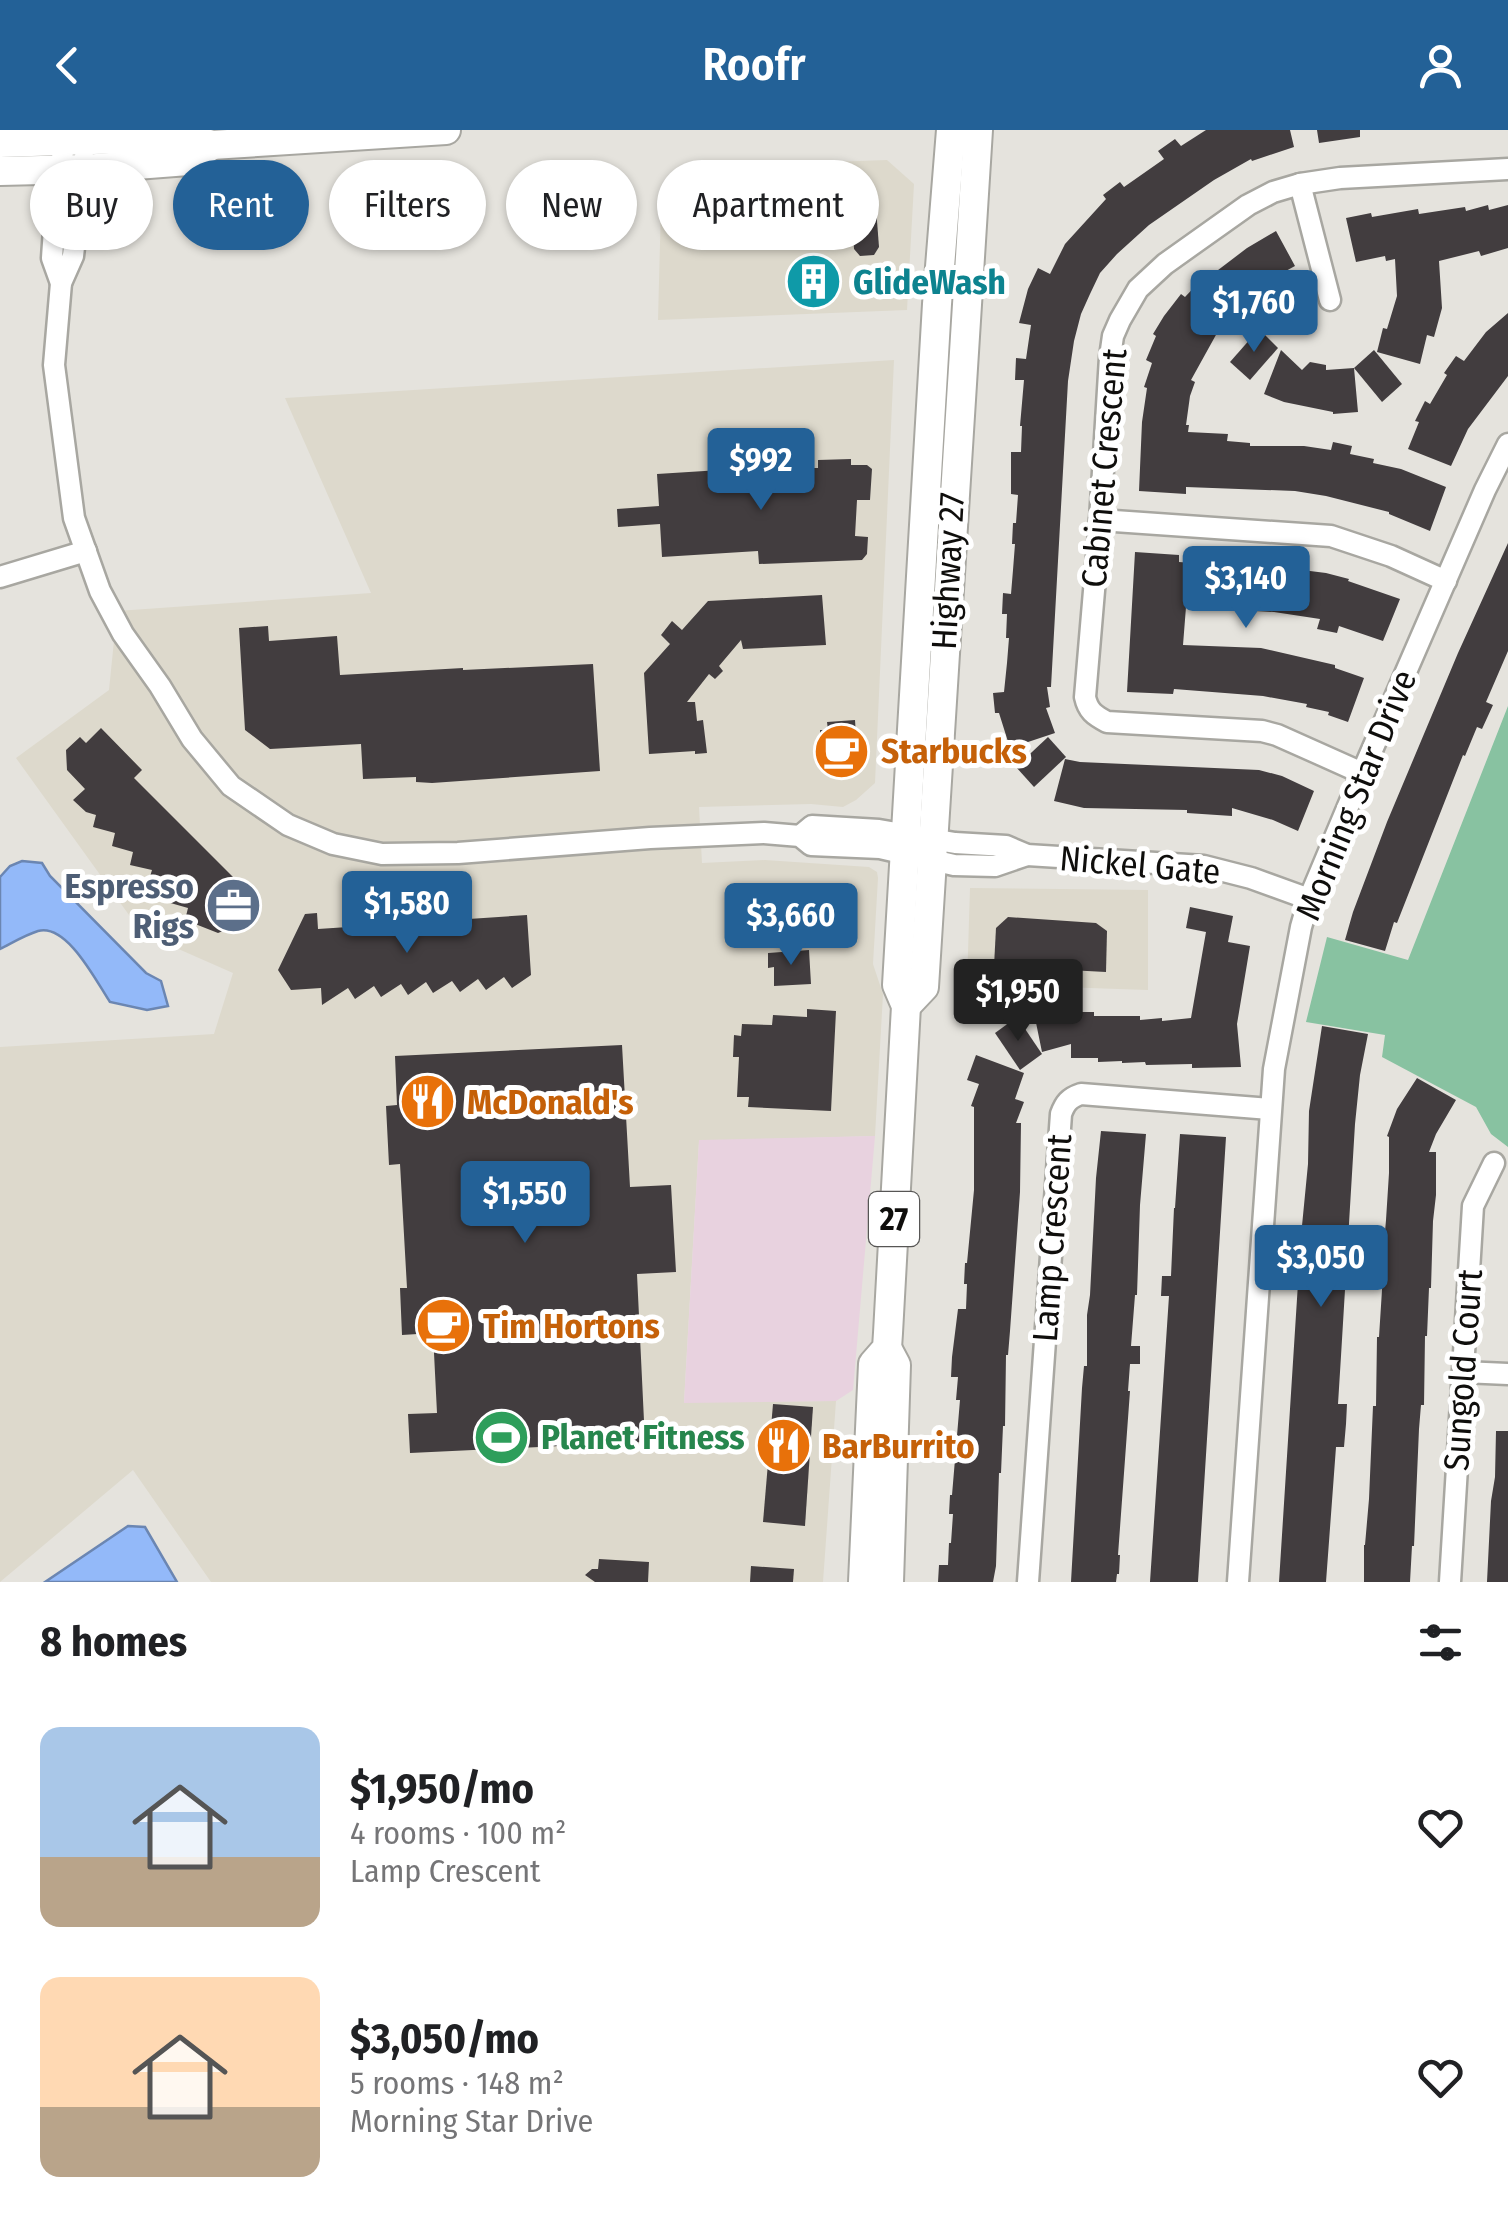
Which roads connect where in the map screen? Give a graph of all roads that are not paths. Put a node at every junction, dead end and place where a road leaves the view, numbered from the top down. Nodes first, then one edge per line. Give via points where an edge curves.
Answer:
1 (446, 130) edge
2 (950, 130) edge
3 (978, 130) edge
4 (75, 135) edge
5 (0, 144) edge
6 (212, 145) junction
7 (73, 160) edge
8 (153, 164) edge
9 (1508, 169) edge
10 (30, 171) edge
11 (0, 172) edge
12 (1300, 184) junction
13 (54, 250) edge
14 (1330, 300) dead end
15 (1508, 444) edge
16 (1100, 520) junction
17 (86, 550) junction
18 (0, 577) edge
19 (1446, 581) junction
20 (1362, 773) junction
21 (919, 847) junction
22 (1309, 899) junction
23 (1270, 1108) junction
24 (1494, 1163) dead end
25 (887, 1348) junction
26 (1463, 1372) junction
27 (1508, 1374) edge
28 (862, 1582) edge
29 (889, 1582) edge
30 (1028, 1582) edge
31 (1238, 1582) edge
32 (1450, 1582) edge

1 - 6 main road
2 - 21 main road, Highway 27 / 27 via 936,304
3 - 21 main road, Highway 27 / 27
4 - 5 main road
4 - 6 main road via 187,137
4 - 7 street, Nickel Gate
6 - 8 main road via 188,161
9 - 12 street, Cabinet Crescent
10 - 11 main road
12 - 14 street
12 - 16 street, Cabinet Crescent via 1248,205 1164,264 1128,304 1110,357
13 - 17 street, Nickel Gate via 60,283 54,365 74,518
15 - 19 street, Morning Star Drive
16 - 19 street via 1309,532 1391,556
16 - 20 street, Cabinet Crescent via 1085,696 1094,716 1262,731
17 - 18 street
17 - 21 street, Nickel Gate via 123,634 230,786 288,825 333,844 382,854 458,853 650,838 800,836 812,826 879,830
19 - 20 street, Morning Star Drive
20 - 22 street, Morning Star Drive
21 - 22 street, Nickel Gate via 954,865 995,866 1027,855 1204,866
21 - 25 main road, Highway 27 / 27 via 897,985 906,1006
22 - 23 street, Morning Star Drive
23 - 30 street, Lamp Crescent via 1081,1094 1065,1104
23 - 31 street, Morning Star Drive
24 - 26 street, Sungold Court via 1473,1206
25 - 28 main road, Highway 27 / 27 via 873,1364
25 - 29 main road, Highway 27 / 27 via 896,1366
26 - 27 street
26 - 32 street, Sungold Court

